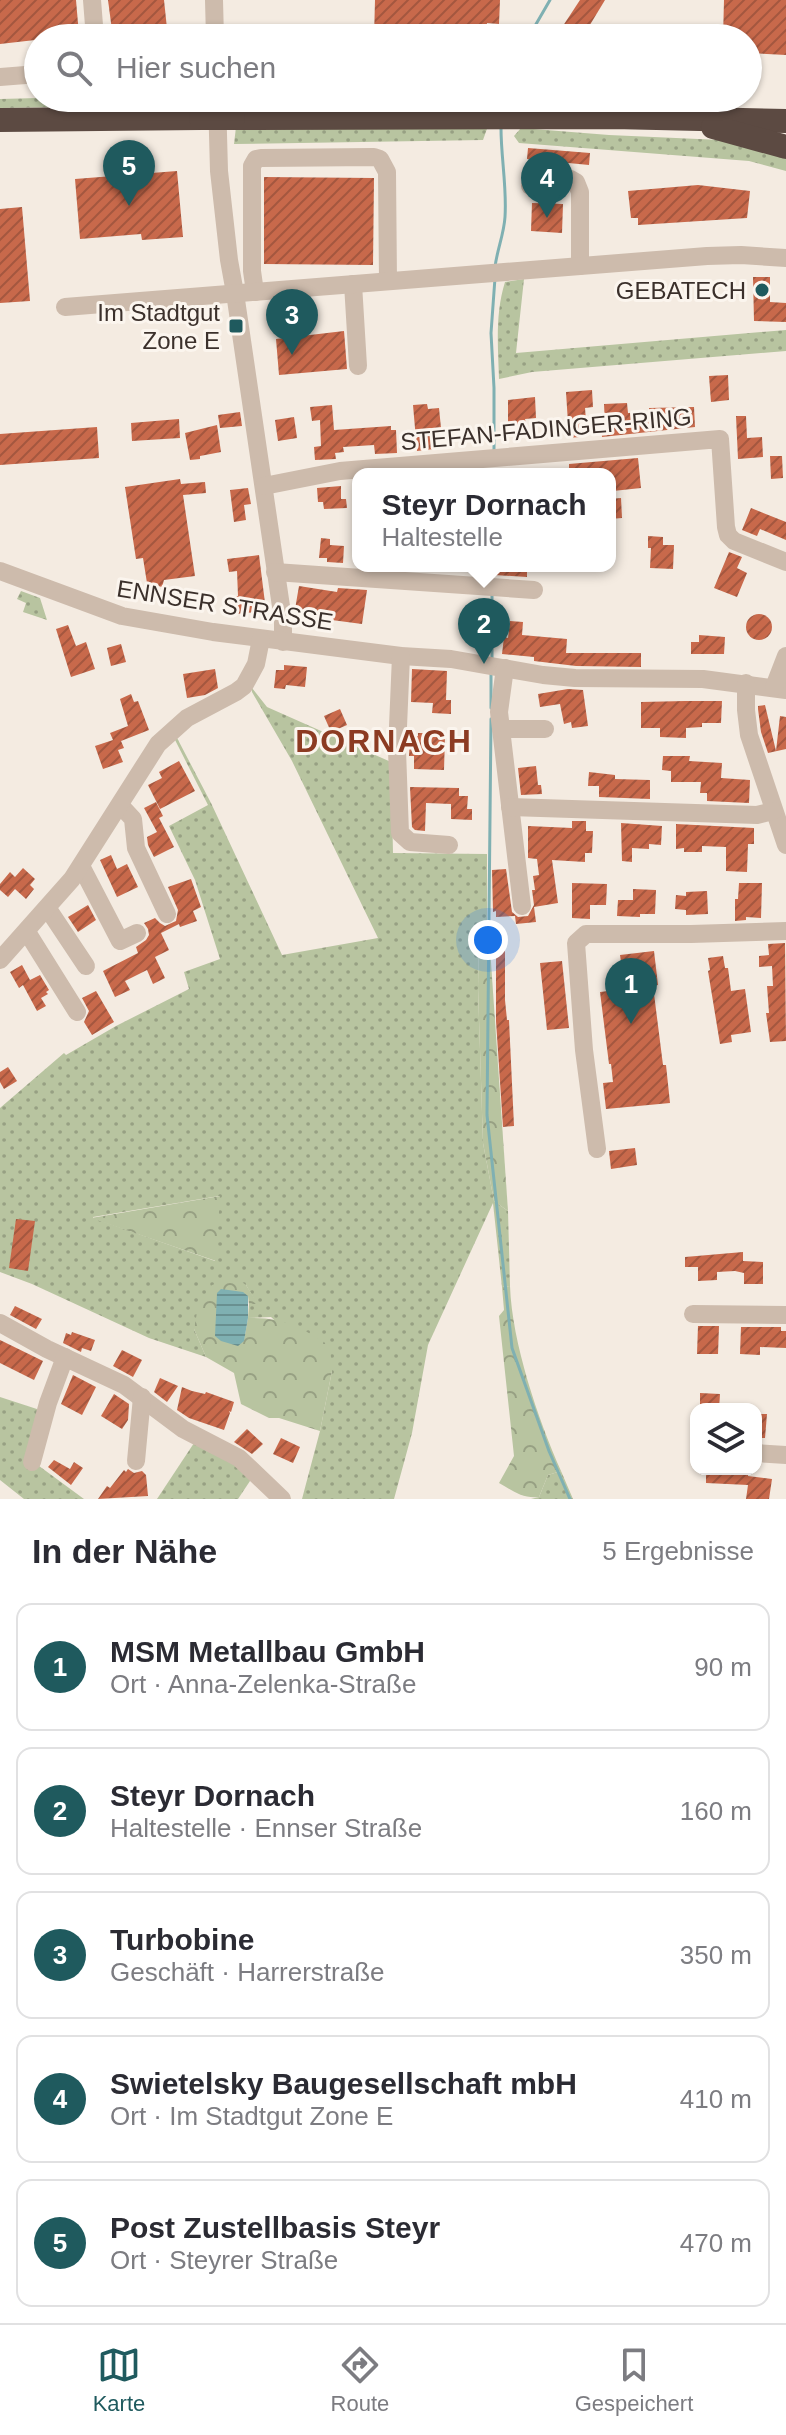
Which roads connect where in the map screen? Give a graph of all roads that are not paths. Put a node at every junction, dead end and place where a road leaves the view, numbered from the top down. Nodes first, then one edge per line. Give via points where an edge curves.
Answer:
1 (92, 0) edge
2 (214, 0) edge
3 (94, 24) edge
4 (215, 24) edge
5 (24, 75) edge
6 (0, 77) edge
7 (217, 112) edge
8 (671, 118) junction
9 (0, 120) edge
10 (786, 121) edge
11 (786, 147) edge
12 (530, 186) dead end
13 (786, 258) edge
14 (580, 266) junction
15 (388, 281) junction
16 (353, 284) junction
17 (255, 292) junction
18 (235, 293) junction
19 (65, 307) dead end
20 (358, 366) dead end
21 (378, 468) edge
22 (352, 470) edge
23 (264, 486) junction
24 (786, 562) edge
25 (0, 571) edge
26 (275, 572) junction
27 (534, 590) dead end
28 (261, 639) junction
29 (283, 642) junction
30 (401, 656) junction
31 (785, 663) edge
32 (495, 666) junction
33 (746, 683) junction
34 (780, 688) edge
35 (501, 729) junction
36 (545, 729) dead end
37 (120, 805) junction
38 (510, 807) junction
39 (773, 811) junction
40 (449, 845) dead end
41 (786, 845) edge
42 (81, 866) junction
43 (522, 906) dead end
44 (48, 909) junction
45 (167, 914) dead end
46 (786, 931) edge
47 (27, 932) junction
48 (137, 933) dead end
49 (0, 960) edge
50 (86, 966) dead end
51 (77, 1012) dead end
52 (597, 1149) dead end
53 (693, 1314) dead end
54 (786, 1315) edge
55 (0, 1323) edge
56 (65, 1357) junction
57 (142, 1397) junction
58 (762, 1453) edge
59 (786, 1455) edge
60 (136, 1461) dead end
61 (32, 1462) dead end
62 (282, 1499) edge

1 - 3 street
2 - 4 street
5 - 6 street
7 - 18 street via 220,186
8 - 9 highway, bridge
8 - 10 highway
8 - 11 highway
12 - 14 street via 544,176 573,179 579,186
13 - 14 street via 707,256
14 - 15 street
15 - 16 street
15 - 17 street via 387,172 380,159 261,158 252,166
16 - 17 street
16 - 20 street
17 - 18 street
18 - 19 street
18 - 23 street
21 - 24 street, STEFAN-FADINGER-RING via 720,439 728,535
22 - 23 street, STEFAN-FADINGER-RING
23 - 26 street
25 - 28 street, ENNSER STRASSE via 122,616
26 - 27 street
26 - 29 street
28 - 29 street, ENNSER STRASSE
28 - 37 street via 244,686 167,735
29 - 30 street, ENNSER STRASSE
30 - 32 street, ENNSER STRASSE
30 - 40 street via 400,833 410,842
31 - 34 street
32 - 33 street, ENNSER STRASSE via 575,678
32 - 35 street
33 - 34 street, ENNSER STRASSE
33 - 39 street via 749,735
35 - 36 street
35 - 38 street
37 - 42 street
37 - 45 street via 133,819 136,848
38 - 39 street via 757,815
38 - 43 street
39 - 41 street
42 - 44 street
42 - 48 street via 120,941
44 - 47 street
44 - 50 street
46 - 52 street via 586,934 576,943
47 - 49 street
47 - 51 street
53 - 54 street
55 - 56 street
56 - 57 street
56 - 61 street
57 - 60 street
57 - 62 street via 183,1429 239,1458
58 - 59 street

